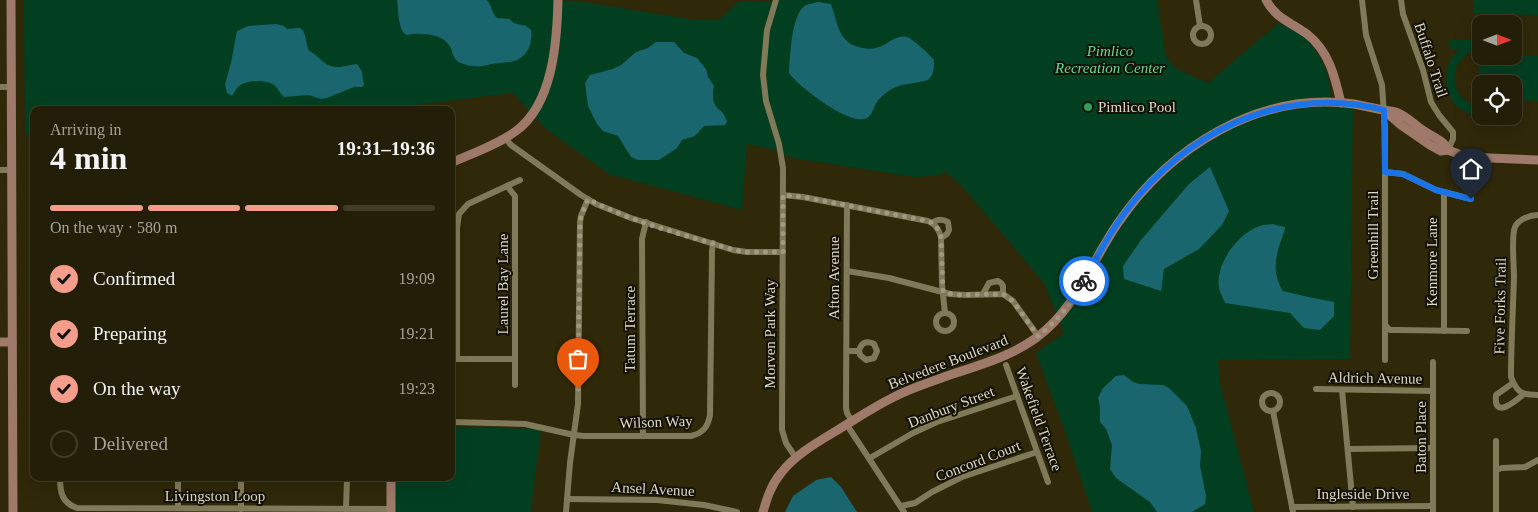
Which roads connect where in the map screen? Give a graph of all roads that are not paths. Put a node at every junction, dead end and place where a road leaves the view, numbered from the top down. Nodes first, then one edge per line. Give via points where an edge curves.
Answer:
1 (11, 0) edge
2 (558, 0) edge
3 (776, 0) edge
4 (1196, 0) edge
5 (1266, 0) edge
6 (1362, 0) edge
7 (1401, 0) edge
8 (1200, 26) dead end
9 (0, 87) edge
10 (11, 87) junction
11 (1341, 103) junction
12 (1384, 110) junction
13 (505, 138) junction
14 (1448, 150) junction
15 (1538, 160) edge
16 (455, 161) edge
17 (0, 170) edge
18 (11, 170) junction
19 (1385, 172) junction
20 (520, 180) dead end
21 (507, 186) junction
22 (1444, 193) junction
23 (783, 195) junction
24 (588, 199) junction
25 (1471, 199) dead end
26 (847, 205) junction
27 (1538, 215) edge
28 (646, 222) junction
29 (932, 223) junction
30 (941, 238) junction
31 (713, 243) junction
32 (783, 252) junction
33 (847, 271) junction
34 (943, 292) junction
35 (983, 294) junction
36 (1003, 294) junction
37 (945, 313) dead end
38 (455, 324) edge
39 (1385, 325) junction
40 (1444, 331) junction
41 (1468, 331) dead end
42 (1038, 336) junction
43 (0, 342) edge
44 (12, 342) junction
45 (846, 351) junction
46 (859, 351) dead end
47 (455, 359) edge
48 (515, 359) junction
49 (1385, 360) dead end
50 (1433, 362) dead end
51 (1006, 365) dead end
52 (1513, 383) junction
53 (515, 385) dead end
54 (1316, 389) dead end
55 (1342, 390) junction
56 (1433, 391) junction
57 (1524, 394) junction
58 (1538, 395) edge
59 (1017, 396) junction
60 (1273, 411) dead end
61 (455, 422) edge
62 (849, 423) junction
63 (574, 435) junction
64 (642, 436) junction
65 (1496, 440) dead end
66 (1433, 448) junction
67 (1348, 449) junction
68 (1037, 452) junction
69 (796, 458) junction
70 (870, 458) junction
71 (1538, 460) edge
72 (1496, 470) junction
73 (60, 481) edge
74 (178, 481) edge
75 (241, 481) edge
76 (347, 481) edge
77 (391, 481) edge
78 (1048, 482) dead end
79 (567, 499) junction
80 (1353, 507) junction
81 (178, 508) junction
82 (241, 508) junction
83 (346, 509) junction
84 (711, 509) edge
85 (903, 509) edge
86 (1293, 509) edge
87 (1433, 509) edge
88 (391, 510) edge
89 (13, 512) edge
90 (566, 512) edge
91 (738, 512) edge
92 (763, 512) edge
93 (1496, 512) edge

1 - 10 street
2 - 13 street via 557,31 544,94 524,124
3 - 23 street, Morven Park Way via 766,30 763,75 766,102 782,156
4 - 8 street
5 - 11 street via 1278,16 1308,35 1325,54
6 - 12 street, Greenhill Trail via 1366,35 1382,85
7 - 14 street, Buffalo Trail via 1431,102 1453,132
9 - 10 street
10 - 18 street
11 - 12 street, Belvedere Boulevard
11 - 42 street, Belvedere Boulevard via 1291,106 1252,116 1222,128 1175,159 1138,196 1118,222 1078,292 1058,318
12 - 14 street, Belvedere Boulevard via 1397,112
12 - 19 street, Greenhill Trail
13 - 16 street
13 - 24 street via 555,178
14 - 15 street, Belvedere Boulevard via 1466,157
17 - 18 street
18 - 44 street
19 - 22 street via 1403,174
19 - 39 street, Greenhill Trail
20 - 21 street
21 - 38 street via 468,204 459,214
21 - 48 street, Laurel Bay Lane via 515,196
22 - 25 street
22 - 40 street, Kenmore Lane
23 - 26 street
23 - 32 street, Morven Park Way
24 - 28 street via 614,212
24 - 63 street via 580,222 578,389
26 - 29 street
26 - 33 street, Afton Avenue
27 - 52 street, Five Forks Trail via 1520,221 1514,233
28 - 31 street
28 - 64 street, Tatum Terrace via 642,239
29 - 30 street
29 - 30 street via 939,220 948,222 950,230
30 - 34 street
31 - 32 street via 741,251
31 - 64 street, Wilson Way via 709,423 699,434 691,436
32 - 69 street, Morven Park Way via 782,430
33 - 34 street
33 - 45 street, Afton Avenue
34 - 35 street
34 - 37 street
35 - 36 street
35 - 36 street via 989,282 993,281 1001,283
36 - 42 street via 1013,301
39 - 40 street via 1390,330
39 - 49 street, Greenhill Trail
40 - 41 street
42 - 62 street, Belvedere Boulevard via 1003,357 897,395
43 - 44 street
44 - 89 street
45 - 46 street
45 - 62 street, Afton Avenue
47 - 48 street
48 - 53 street, Laurel Bay Lane
50 - 56 street, Baton Place
51 - 59 street, Wakefield Terrace
52 - 57 street
52 - 57 street via 1496,395 1498,404 1508,407
54 - 55 street, Aldrich Avenue
55 - 56 street, Aldrich Avenue
55 - 67 street
56 - 66 street, Baton Place
57 - 58 street
59 - 68 street, Wakefield Terrace
59 - 70 street, Danbury Street via 937,422
60 - 86 street
61 - 63 street, Wilson Way via 525,424
62 - 69 street, Belvedere Boulevard
62 - 70 street
63 - 64 street, Wilson Way
63 - 79 street
65 - 72 street
66 - 67 street
66 - 87 street, Baton Place
67 - 80 street
68 - 78 street, Wakefield Terrace
68 - 85 street, Concord Court via 962,477
69 - 92 street, Belvedere Boulevard via 770,489
70 - 85 street
71 - 72 street via 1525,467
72 - 93 street
73 - 81 street, Livingston Loop via 61,495 77,508
74 - 81 street
75 - 82 street
76 - 83 street
77 - 88 street
79 - 84 street, Ansel Avenue via 657,500
79 - 90 street
80 - 86 street, Ingleside Drive
80 - 87 street, Ingleside Drive
81 - 82 street, Livingston Loop
82 - 83 street, Livingston Loop
83 - 88 street, Livingston Loop
84 - 91 street, Ansel Avenue

